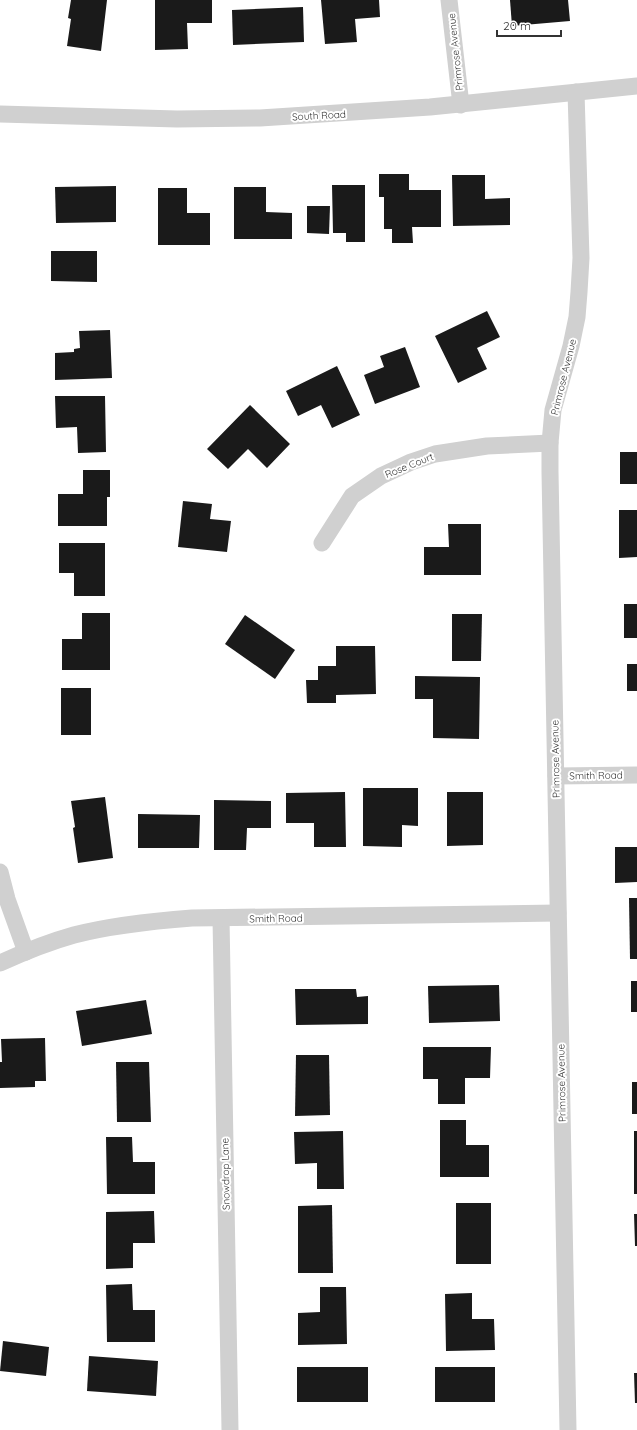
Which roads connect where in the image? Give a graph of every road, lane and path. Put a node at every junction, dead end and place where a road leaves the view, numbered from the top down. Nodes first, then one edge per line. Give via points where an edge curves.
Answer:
1 (449, 0) edge
2 (637, 86) edge
3 (576, 92) junction
4 (460, 105) junction
5 (0, 114) edge
6 (550, 444) junction
7 (322, 543) dead end
8 (637, 775) edge
9 (556, 776) junction
10 (0, 872) edge
11 (558, 913) junction
12 (221, 918) junction
13 (26, 952) junction
14 (0, 963) edge
15 (230, 1430) edge
16 (568, 1430) edge

1 - 4 street, Primrose Avenue
2 - 3 street, South Road
3 - 4 street, South Road
3 - 6 street, Primrose Avenue via 581,250 579,292 571,346 553,410
4 - 5 street, South Road via 260,118 169,119
6 - 7 street, Rose Court via 481,446 435,454 411,462 381,476 352,496
6 - 9 street, Primrose Avenue
8 - 9 street, Smith Road
9 - 11 street, Primrose Avenue
10 - 13 street
11 - 12 street, Smith Road
11 - 16 street, Primrose Avenue
12 - 13 street, Smith Road via 129,924 73,936
12 - 15 street, Snowdrop Lane
13 - 14 street, Smith Road

